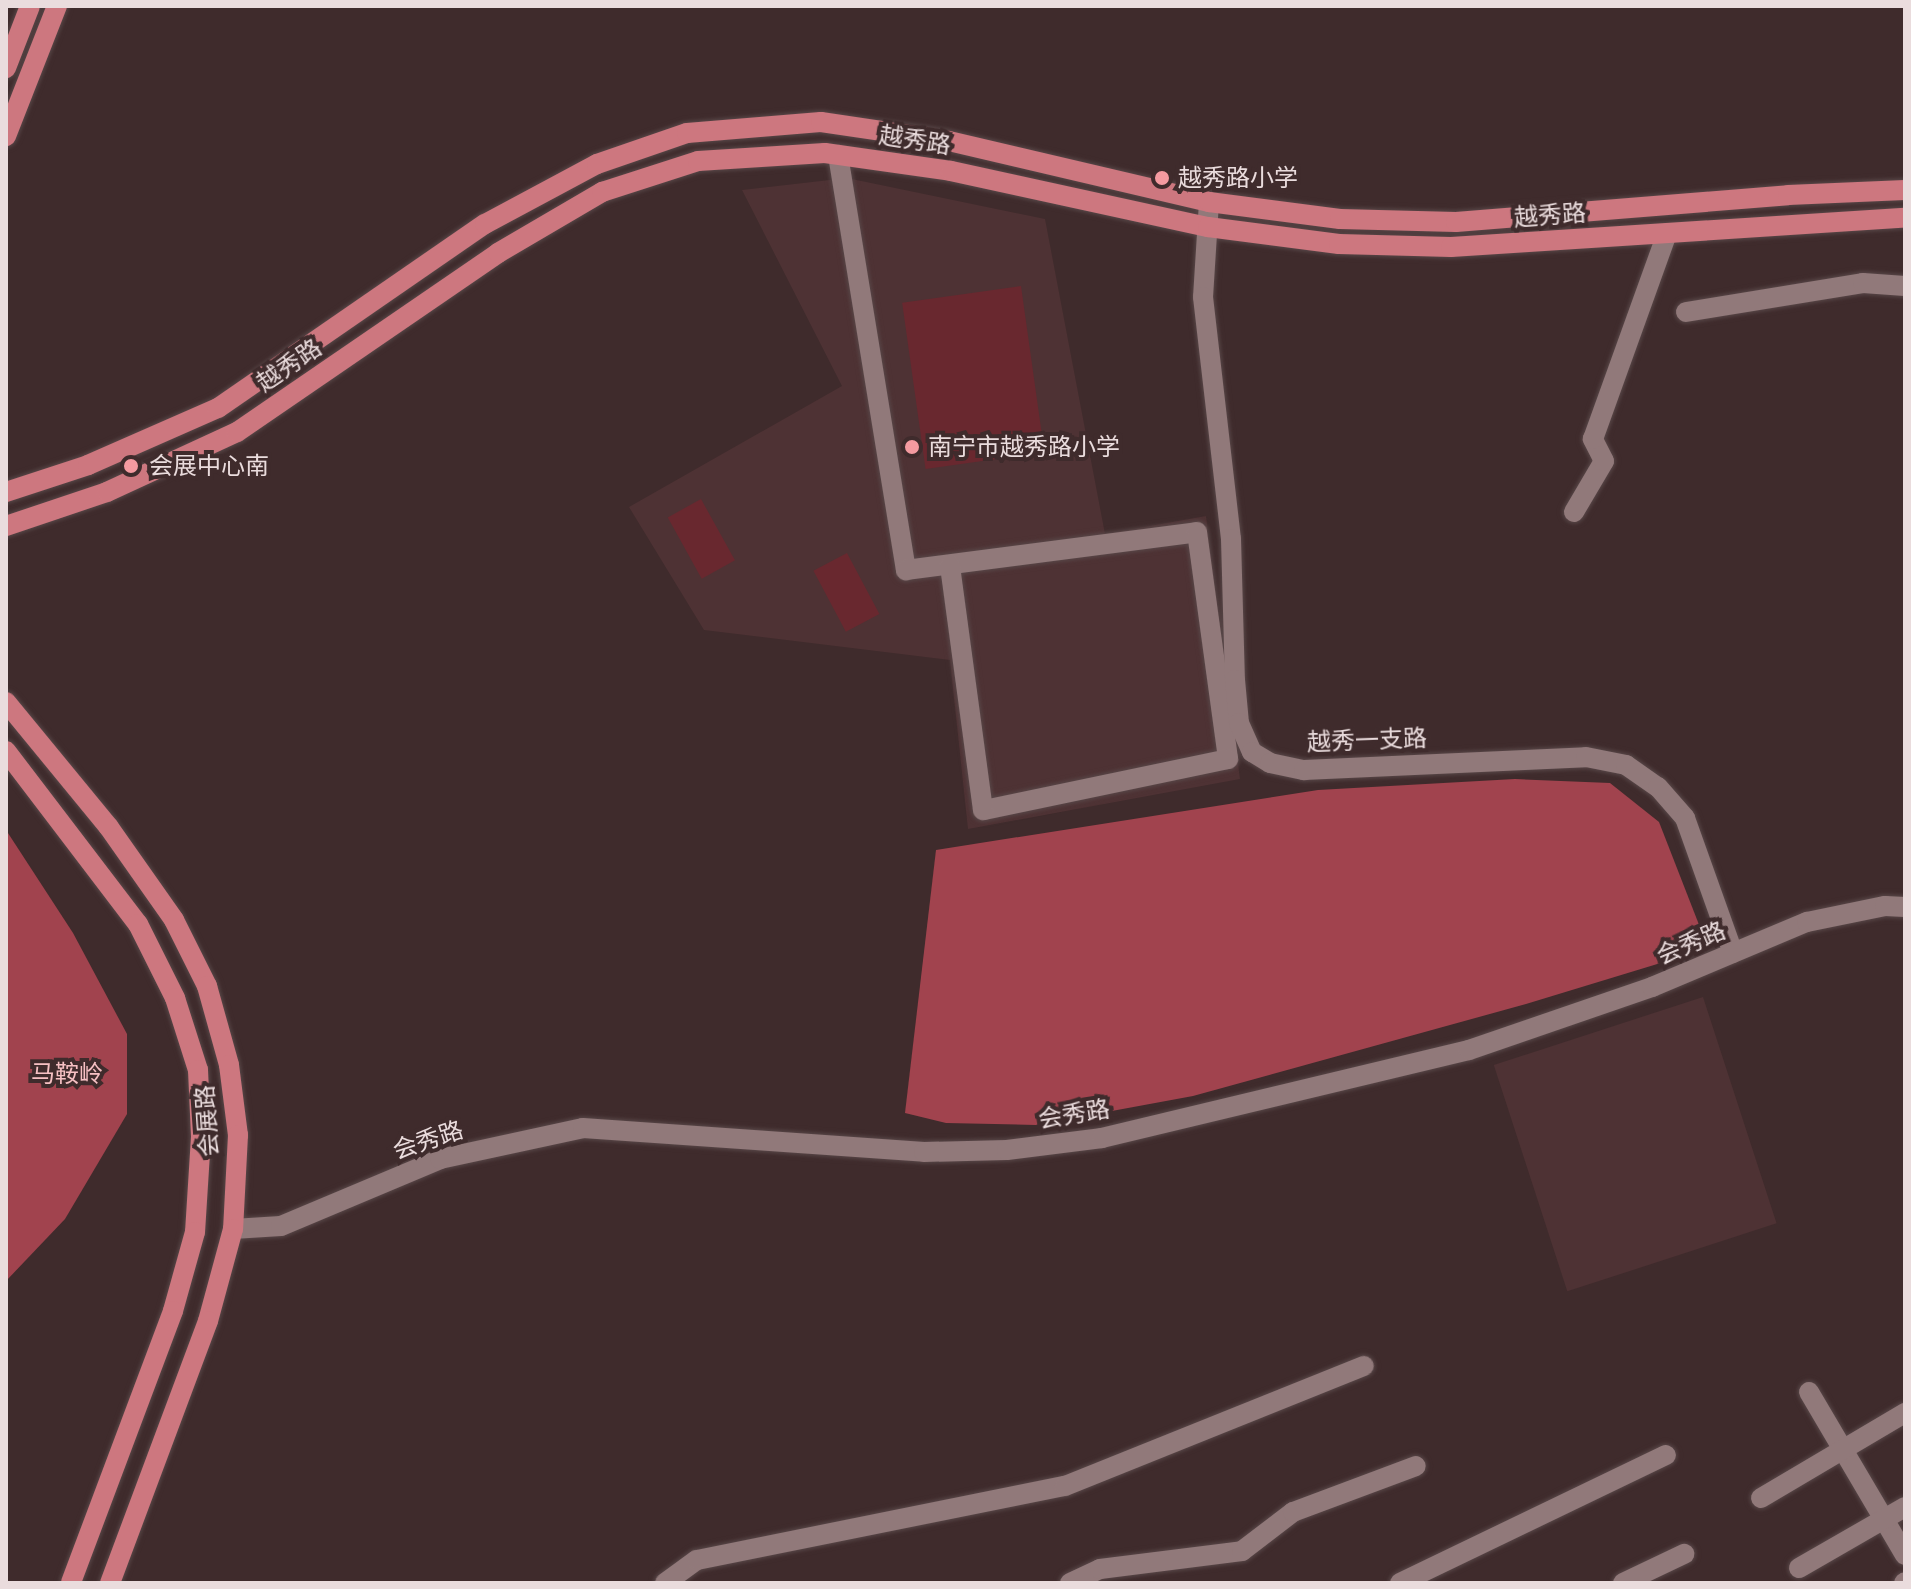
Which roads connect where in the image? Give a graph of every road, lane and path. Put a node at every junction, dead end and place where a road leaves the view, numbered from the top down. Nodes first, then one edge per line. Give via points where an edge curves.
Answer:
1 (30, 6) edge
2 (57, 6) edge
3 (6, 34) edge
4 (8, 64) edge
5 (6, 136) edge
6 (838, 155) junction
7 (1905, 190) edge
8 (1209, 202) junction
9 (1905, 218) edge
10 (1208, 227) junction
11 (1667, 233) junction
12 (1905, 286) edge
13 (1686, 312) dead end
14 (6, 492) edge
15 (1574, 512) dead end
16 (6, 526) edge
17 (950, 565) junction
18 (6, 702) edge
19 (6, 751) edge
20 (1905, 907) edge
21 (1733, 953) junction
22 (233, 1229) junction
23 (1364, 1366) dead end
24 (1809, 1392) dead end
25 (1905, 1413) edge
26 (1843, 1449) junction
27 (1666, 1455) dead end
28 (1416, 1466) dead end
29 (1761, 1498) dead end
30 (1905, 1507) edge
31 (1884, 1519) junction
32 (1684, 1554) dead end
33 (1905, 1555) edge
34 (1799, 1568) dead end
35 (71, 1583) edge
36 (110, 1583) edge
37 (665, 1583) edge
38 (1070, 1583) edge
39 (1400, 1583) edge
40 (1623, 1583) edge

1 - 4 main road
2 - 5 main road
3 - 4 street
6 - 10 main road, 越秀路 via 951,171
6 - 16 main road, 越秀路 via 698,161 602,192 498,253 237,432 107,492
6 - 17 street via 906,570
7 - 8 main road, 越秀路 via 1456,222 1340,219
8 - 10 street, 越秀一支路
8 - 14 main road, 越秀路 via 949,141 821,122 687,133 597,164 485,224 218,408 88,465
9 - 11 main road, 越秀路
10 - 11 main road, 越秀路 via 1339,244 1451,247
10 - 21 street, 越秀一支路 via 1203,297 1231,539 1235,680 1239,723 1252,752 1270,763 1304,770 1586,757 1626,765 1658,787 1685,818
11 - 15 street via 1593,439 1604,461
12 - 13 street via 1863,283
17 - 17 street via 1197,532 1228,759 983,810
18 - 22 main road, 会展路 via 116,838 174,920 207,986 229,1065 238,1135
19 - 35 main road, 会展路 via 138,924 175,998 198,1070 201,1137 195,1232 173,1311
20 - 21 street, 会秀路 via 1885,906 1807,922
21 - 22 street, 会秀路 via 1469,1050 1102,1138 1007,1150 924,1152 583,1128 440,1159 281,1226
22 - 36 main road, 会展路 via 208,1321
23 - 37 street via 1065,1486 697,1560
24 - 26 street
25 - 26 street
26 - 29 street
26 - 31 street
27 - 39 street
28 - 38 street via 1293,1512 1242,1551 1100,1569
30 - 31 street
31 - 33 street
31 - 34 street
32 - 40 street

